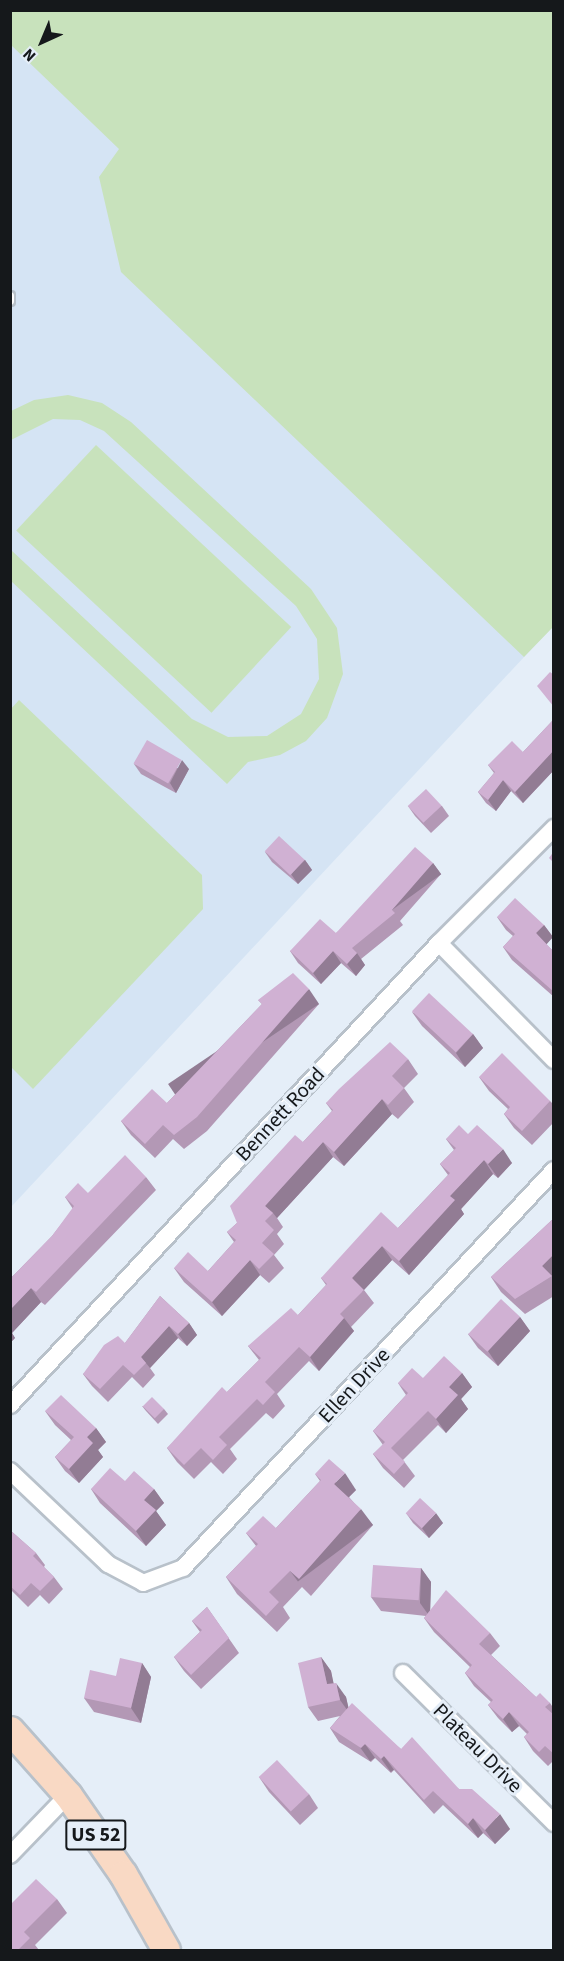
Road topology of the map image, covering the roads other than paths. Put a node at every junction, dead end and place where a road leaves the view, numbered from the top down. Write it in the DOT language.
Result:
graph roads {
  1 [pos="10,296"];
  2 [pos="10,301"];
  3 [pos="554,828"];
  4 [pos="439,943"];
  5 [pos="554,1060"];
  6 [pos="554,1170"];
  7 [pos="10,1405"];
  8 [pos="10,1472"];
  9 [pos="403,1673"];
  10 [pos="10,1730"];
  11 [pos="68,1795"];
  12 [pos="554,1823"];
  13 [pos="10,1855"];
  14 [pos="166,1950"];
  1 -- 2 [label="lane"];
  3 -- 4 [label="street, Bennett Road"];
  4 -- 5 [label="street"];
  4 -- 7 [label="street, Bennett Road"];
  6 -- 8 [label="street, Ellen Drive"];
  9 -- 12 [label="street, Plateau Drive"];
  10 -- 11 [label="main road, US 52"];
  11 -- 13 [label="street"];
  11 -- 14 [label="main road, US 52"];
}
